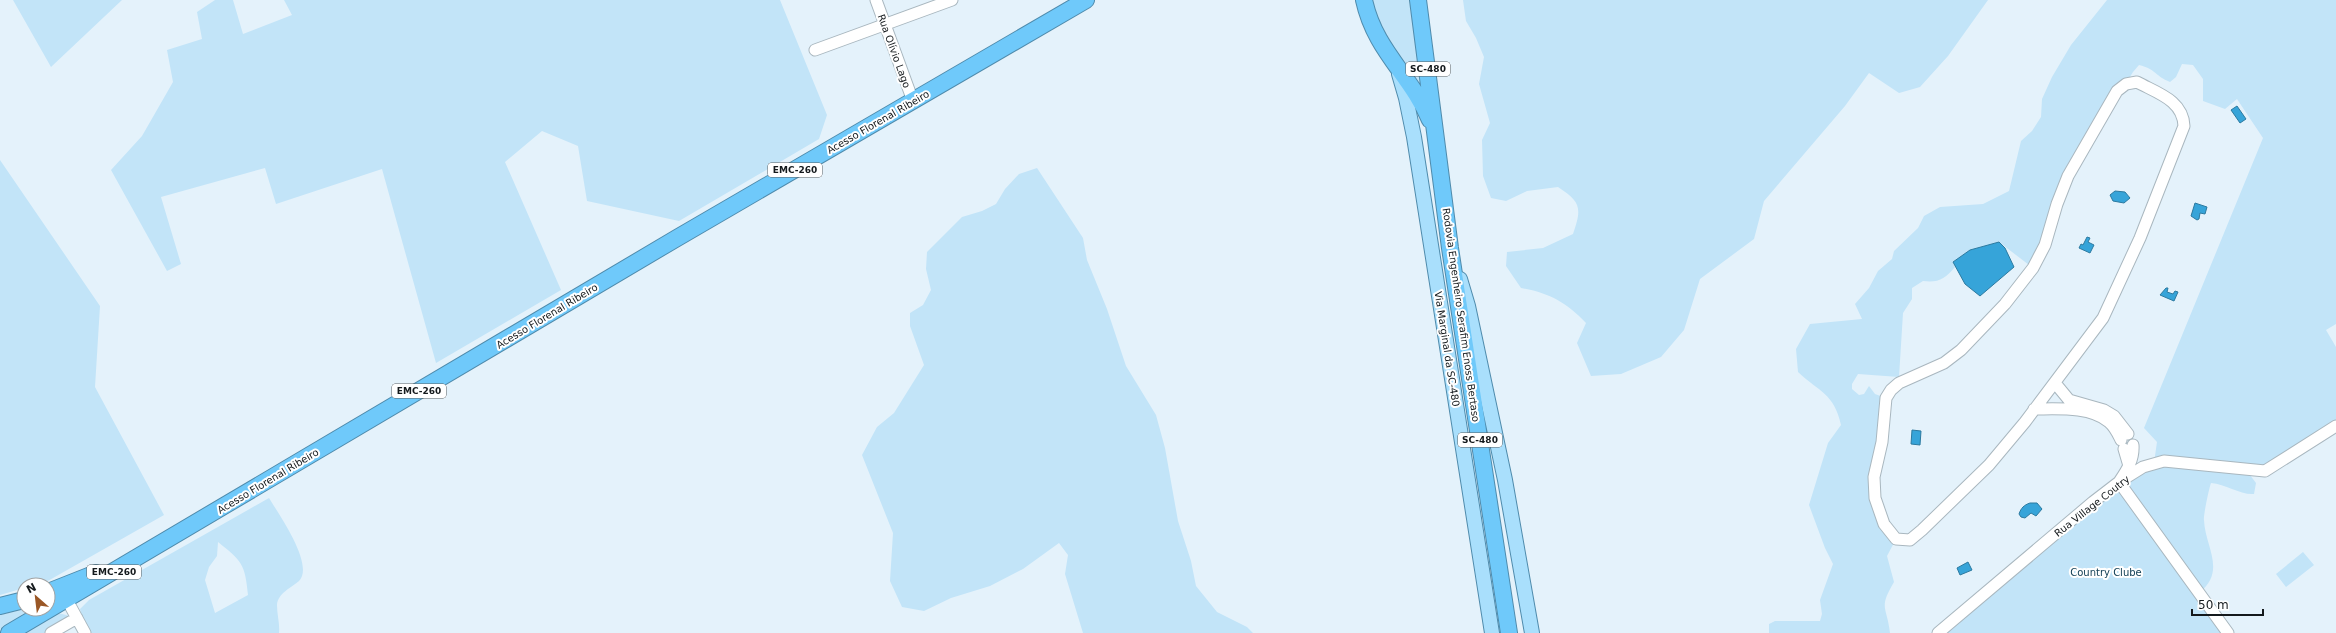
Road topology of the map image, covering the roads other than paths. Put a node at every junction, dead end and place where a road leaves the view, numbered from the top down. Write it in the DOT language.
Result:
graph roads {
  1 [pos="876,0"];
  2 [pos="952,0"];
  3 [pos="1086,0"];
  4 [pos="1364,0"];
  5 [pos="1418,0"];
  6 [pos="885,25"];
  7 [pos="814,50"];
  8 [pos="1395,66"];
  9 [pos="913,102"];
  10 [pos="1437,138"];
  11 [pos="1450,248"];
  12 [pos="2054,383"];
  13 [pos="2034,409"];
  14 [pos="2336,426"];
  15 [pos="2126,442"];
  16 [pos="2119,482"];
  17 [pos="160,545"];
  18 [pos="56,589"];
  19 [pos="67,600"];
  20 [pos="16,602"];
  21 [pos="0,606"];
  22 [pos="77,618"];
  23 [pos="8,633"];
  24 [pos="51,633"];
  25 [pos="85,633"];
  26 [pos="1492,633"];
  27 [pos="1509,633"];
  28 [pos="1532,633"];
  29 [pos="1938,633"];
  30 [pos="2228,633"];
  1 -- 6 [label="street, Rua Olívio Lago"];
  2 -- 6 [label="street"];
  3 -- 9 [label="highway, Acesso Florenal Ribeiro / EMC-260"];
  4 -- 8 [label="highway, Rodovia Engenheiro Serafim Enoss Bertaso / SC-480"];
  5 -- 10 [label="highway, Rodovia Engenheiro Serafim Enoss Bertaso / SC-480"];
  6 -- 7 [label="street"];
  6 -- 9 [label="street, Rua Olívio Lago"];
  8 -- 10 [label="highway, Rodovia Engenheiro Serafim Enoss Bertaso / SC-480"];
  8 -- 26 [label="main road, Via Marginal da SC-480"];
  9 -- 17 [label="highway, Acesso Florenal Ribeiro / EMC-260"];
  10 -- 11 [label="highway, Rodovia Engenheiro Serafim Enoss Bertaso / SC-480"];
  11 -- 27 [label="highway, Rodovia Engenheiro Serafim Enoss Bertaso / SC-480"];
  11 -- 28 [label="main road"];
  12 -- 13 [label="street"];
  12 -- 13 [label="street"];
  12 -- 15 [label="street"];
  13 -- 15 [label="street"];
  14 -- 16 [label="street, Rua Village Coutry"];
  15 -- 16 [label="street"];
  16 -- 29 [label="street, Rua Village Coutry"];
  16 -- 30 [label="street"];
  17 -- 18 [label="highway"];
  17 -- 19 [label="highway, Acesso Florenal Ribeiro / EMC-260"];
  19 -- 22 [label="street"];
  19 -- 23 [label="highway, Acesso Florenal Ribeiro / EMC-260"];
  20 -- 21 [label="highway"];
  22 -- 24 [label="street"];
  22 -- 25 [label="street"];
}
